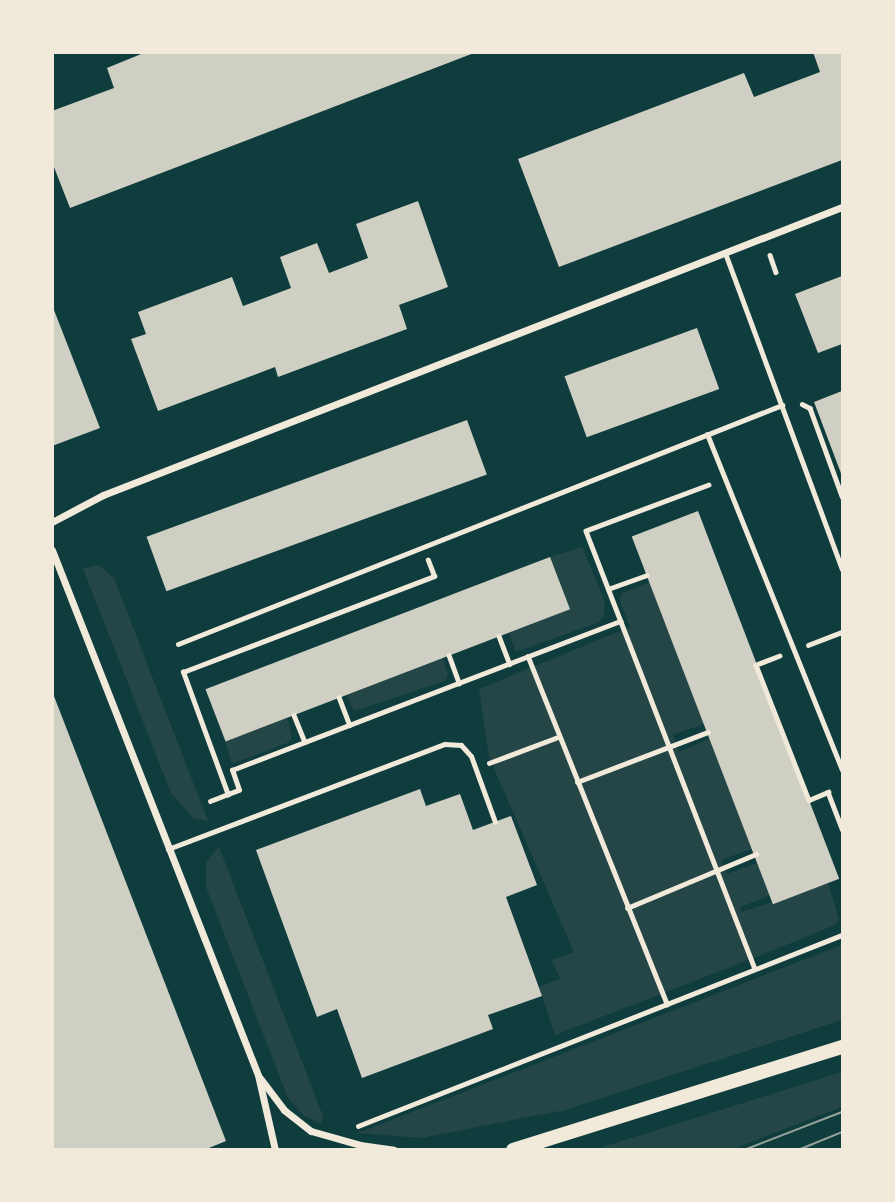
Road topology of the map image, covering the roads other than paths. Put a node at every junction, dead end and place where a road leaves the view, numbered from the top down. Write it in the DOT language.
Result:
graph roads {
  1 [pos="842,208"];
  2 [pos="725,253"];
  3 [pos="782,404"];
  4 [pos="707,434"];
  5 [pos="52,522"];
  6 [pos="52,550"];
  7 [pos="842,569"];
  8 [pos="178,644"];
  9 [pos="842,770"];
  10 [pos="495,822"];
  11 [pos="168,849"];
  12 [pos="842,1047"];
  13 [pos="258,1075"];
  14 [pos="275,1150"];
  15 [pos="394,1150"];
  16 [pos="513,1150"];
  1 -- 2 [label="street"];
  2 -- 3 [label="lane"];
  2 -- 5 [label="street"];
  3 -- 4 [label="lane"];
  3 -- 7 [label="lane"];
  4 -- 8 [label="lane"];
  4 -- 9 [label="lane"];
  6 -- 11 [label="street"];
  10 -- 11 [label="lane"];
  11 -- 13 [label="street"];
  12 -- 16 [label="main road"];
  13 -- 14 [label="street"];
  13 -- 15 [label="street"];
}
